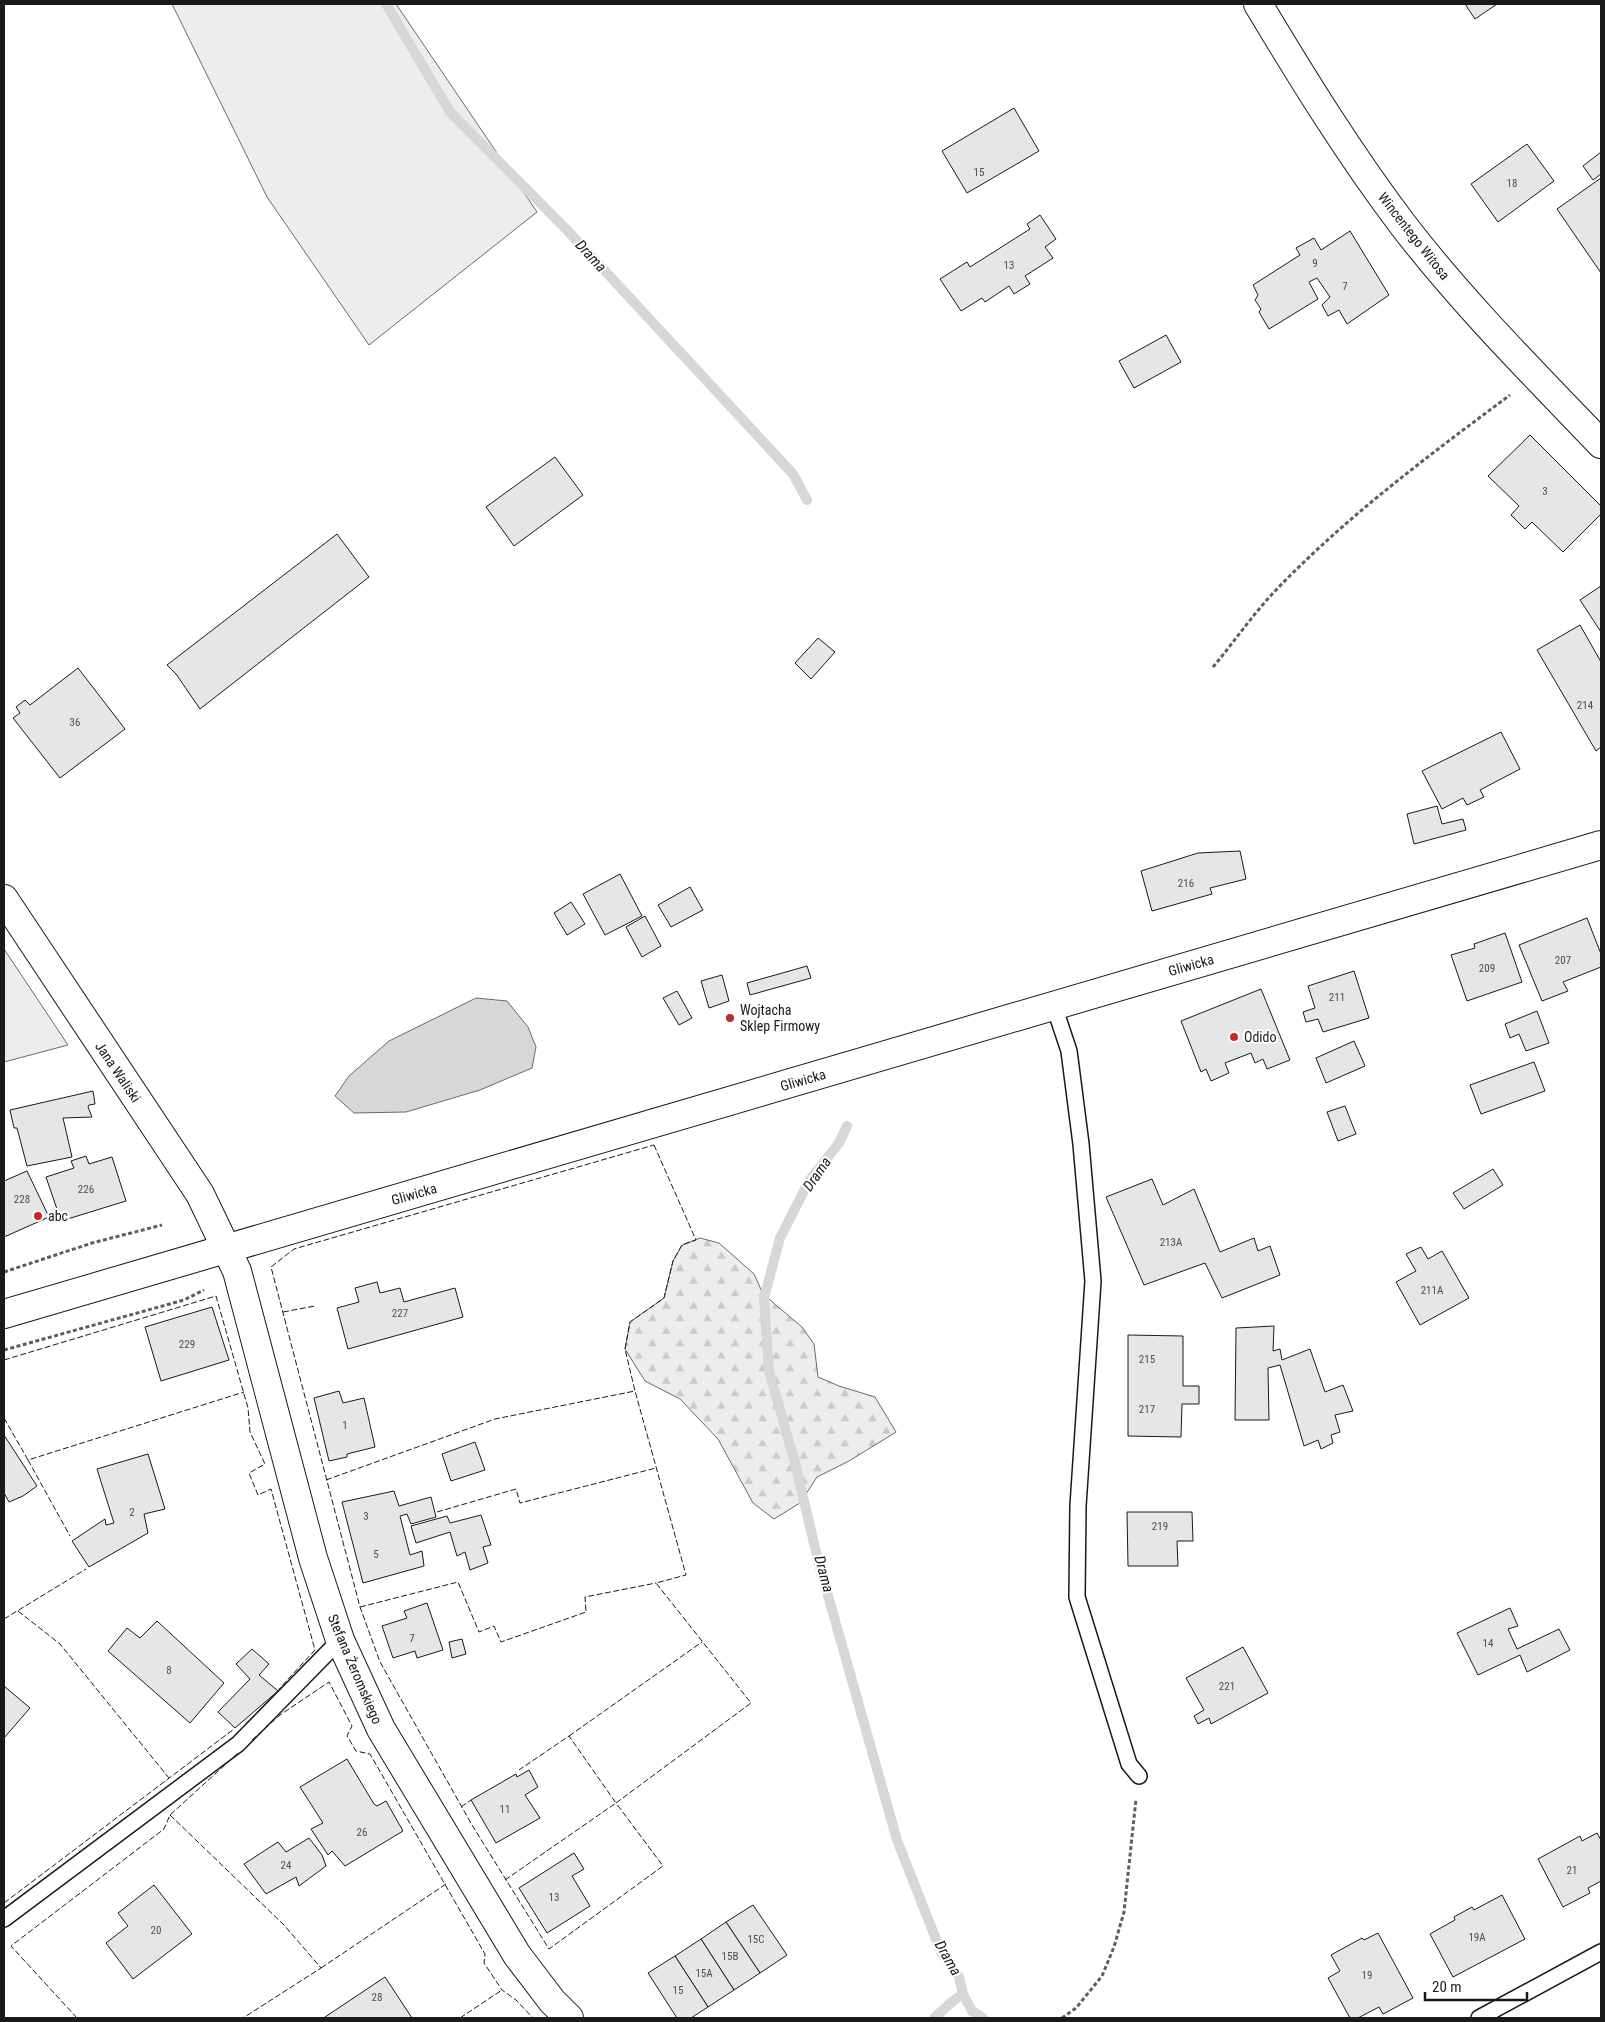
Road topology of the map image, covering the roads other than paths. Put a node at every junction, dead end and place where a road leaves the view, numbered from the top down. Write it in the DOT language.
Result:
graph roads {
  1 [pos="1258,4"];
  2 [pos="1601,444"];
  3 [pos="1601,845"];
  4 [pos="4,899"];
  5 [pos="1054,1006"];
  6 [pos="226,1249"];
  7 [pos="4,1314"];
  8 [pos="340,1640"];
  9 [pos="1139,1776"];
  10 [pos="4,1919"];
  11 [pos="1601,1952"];
  12 [pos="569,2018"];
  13 [pos="1479,2018"];
  1 -- 2 [label="street, Wincentego Witosa"];
  3 -- 5 [label="street, Gliwicka"];
  4 -- 6 [label="street, Jana Waliski"];
  5 -- 6 [label="street, Gliwicka"];
  5 -- 9 [label="lane"];
  6 -- 7 [label="street, Gliwicka"];
  6 -- 8 [label="street, Stefana Żeromskiego"];
  8 -- 10 [label="lane"];
  8 -- 12 [label="street, Stefana Żeromskiego"];
  11 -- 13 [label="lane"];
}
